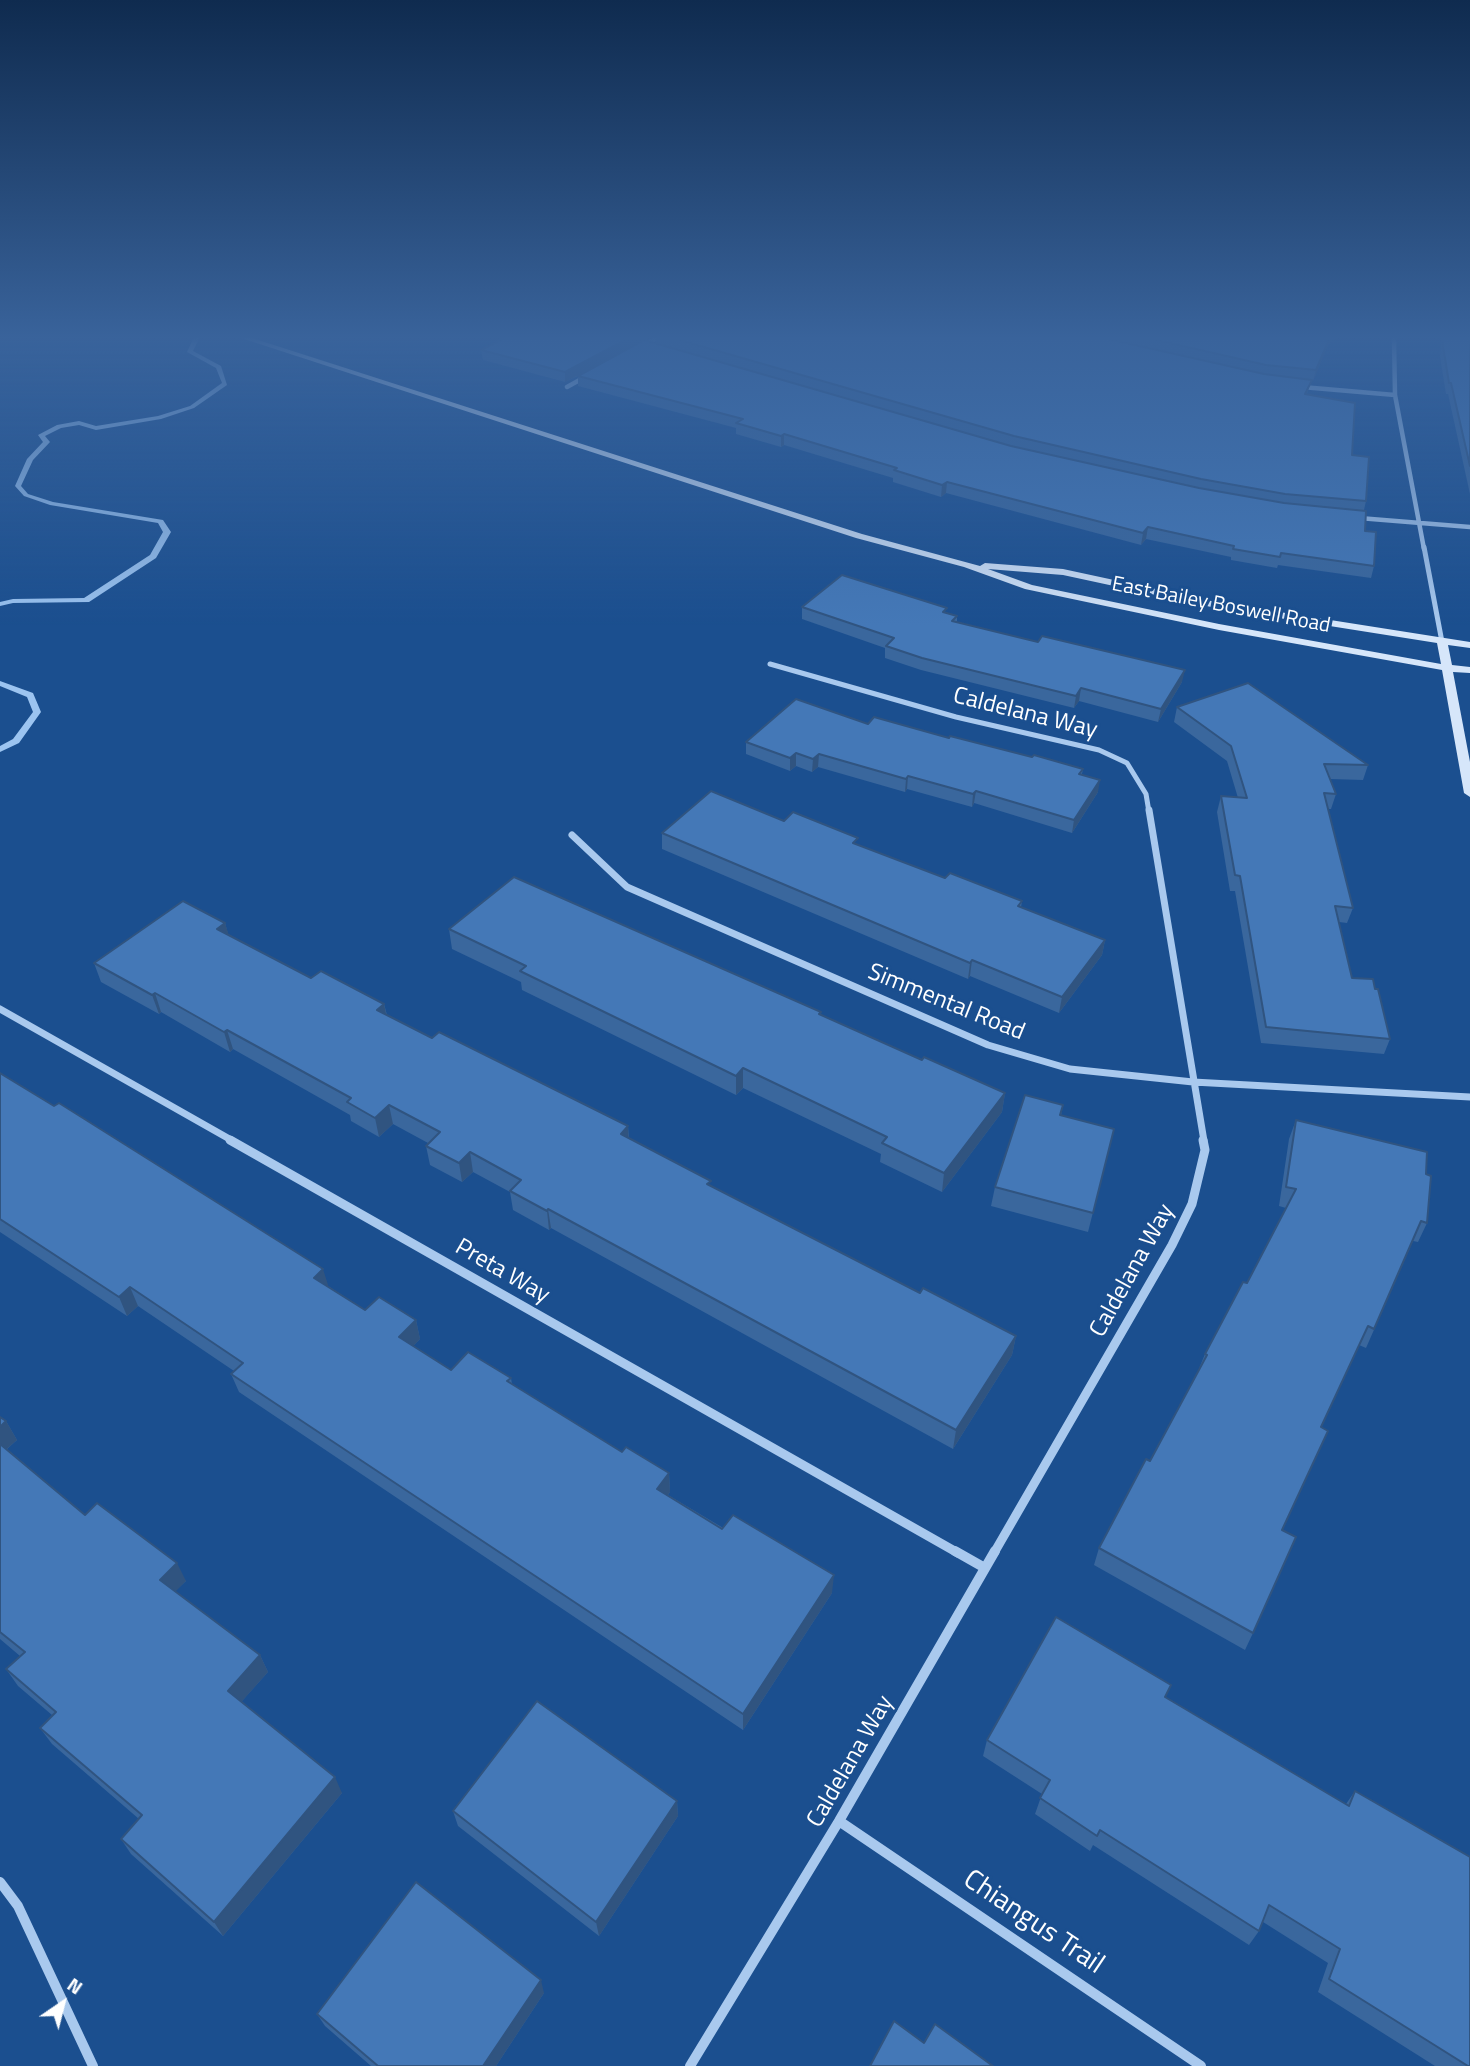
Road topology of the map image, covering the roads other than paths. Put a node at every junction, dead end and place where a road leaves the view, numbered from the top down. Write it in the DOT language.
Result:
graph roads {
  1 [pos="541,433"];
  2 [pos="1402,433"];
  3 [pos="1350,517"];
  4 [pos="1419,524"];
  5 [pos="1470,527"];
  6 [pos="967,565"];
  7 [pos="1442,642"];
  8 [pos="1470,645"];
  9 [pos="770,664"];
  10 [pos="1446,668"];
  11 [pos="1470,670"];
  12 [pos="1470,793"];
  13 [pos="572,835"];
  14 [pos="0,1009"];
  15 [pos="1193,1082"];
  16 [pos="1470,1097"];
  17 [pos="985,1568"];
  18 [pos="839,1821"];
  19 [pos="0,1882"];
  20 [pos="93,2066"];
  21 [pos="690,2066"];
  22 [pos="1200,2066"];
  1 -- 6 [label="street, East Bailey Boswell Road"];
  2 -- 4 [label="street"];
  3 -- 4 [label="street"];
  4 -- 5 [label="street"];
  4 -- 7 [label="street"];
  6 -- 7 [label="street, East Bailey Boswell Road"];
  6 -- 10 [label="street, East Bailey Boswell Road"];
  7 -- 8 [label="street, East Bailey Boswell Road"];
  7 -- 10 [label="street"];
  9 -- 15 [label="street, Caldelana Way"];
  10 -- 11 [label="street, East Bailey Boswell Road"];
  10 -- 12 [label="street"];
  13 -- 15 [label="street, Simmental Road"];
  14 -- 17 [label="street, Preta Way"];
  15 -- 16 [label="street, Simmental Road"];
  15 -- 17 [label="street, Caldelana Way"];
  17 -- 18 [label="street, Caldelana Way"];
  18 -- 21 [label="street, Caldelana Way"];
  18 -- 22 [label="street, Chiangus Trail"];
  19 -- 20 [label="street"];
}
